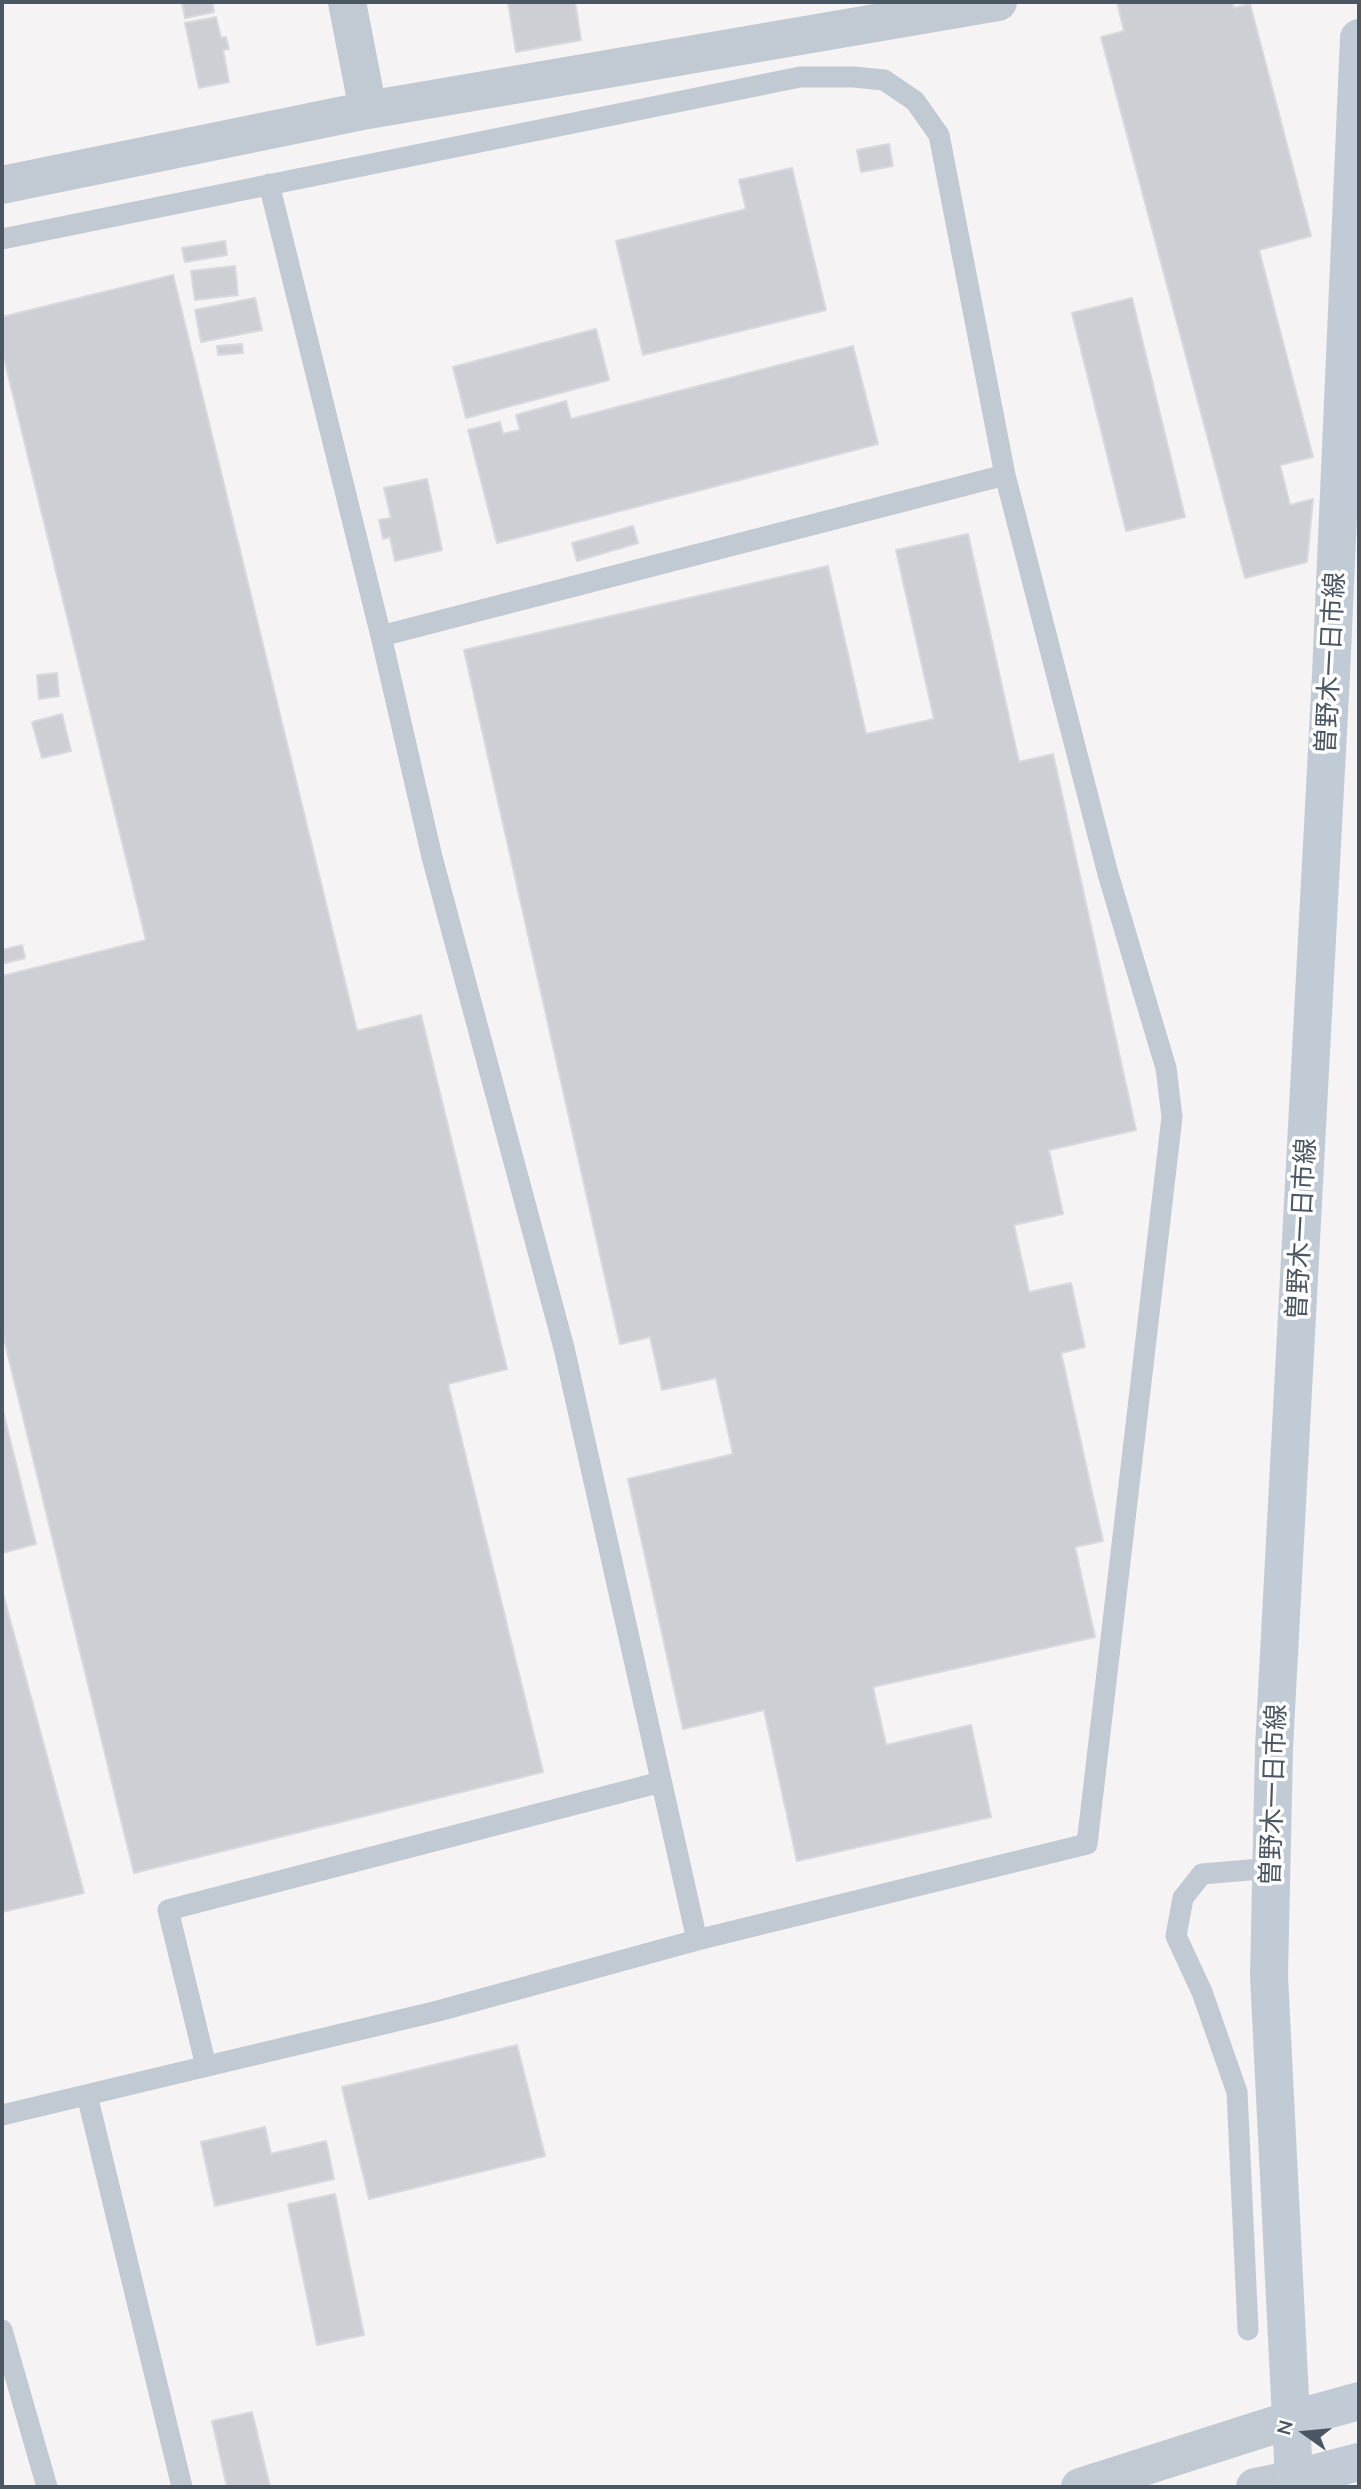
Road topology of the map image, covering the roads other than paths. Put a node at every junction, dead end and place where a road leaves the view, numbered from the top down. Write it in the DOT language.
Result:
graph roads {
  1 [pos="347,2"];
  2 [pos="998,2"];
  3 [pos="1359,38"];
  4 [pos="368,110"];
  5 [pos="269,184"];
  6 [pos="2,185"];
  7 [pos="2,239"];
  8 [pos="1005,475"];
  9 [pos="381,636"];
  10 [pos="661,1782"];
  11 [pos="1272,1868"];
  12 [pos="697,1940"];
  13 [pos="206,2066"];
  14 [pos="87,2095"];
  15 [pos="2,2115"];
  16 [pos="2,2330"];
  17 [pos="1248,2330"];
  18 [pos="1325,2410"];
  19 [pos="1345,2466"];
  20 [pos="1294,2479"];
  21 [pos="47,2487"];
  22 [pos="181,2487"];
  23 [pos="1080,2487"];
  24 [pos="1255,2487"];
  1 -- 4 [label="street"];
  2 -- 4 [label="street"];
  3 -- 11 [label="main road, 曽野木一日市線"];
  4 -- 6 [label="street"];
  5 -- 7 [label="lane"];
  5 -- 8 [label="lane"];
  5 -- 9 [label="lane"];
  8 -- 9 [label="lane"];
  8 -- 12 [label="lane"];
  9 -- 10 [label="lane"];
  10 -- 12 [label="lane"];
  10 -- 13 [label="lane"];
  11 -- 17 [label="lane"];
  11 -- 18 [label="main road, 曽野木一日市線"];
  12 -- 13 [label="lane"];
  13 -- 14 [label="lane"];
  14 -- 15 [label="lane"];
  14 -- 22 [label="lane"];
  16 -- 21 [label="lane"];
  18 -- 20 [label="main road, 曽野木一日市線"];
  18 -- 23 [label="street"];
  19 -- 20 [label="main road"];
  20 -- 24 [label="street"];
}
